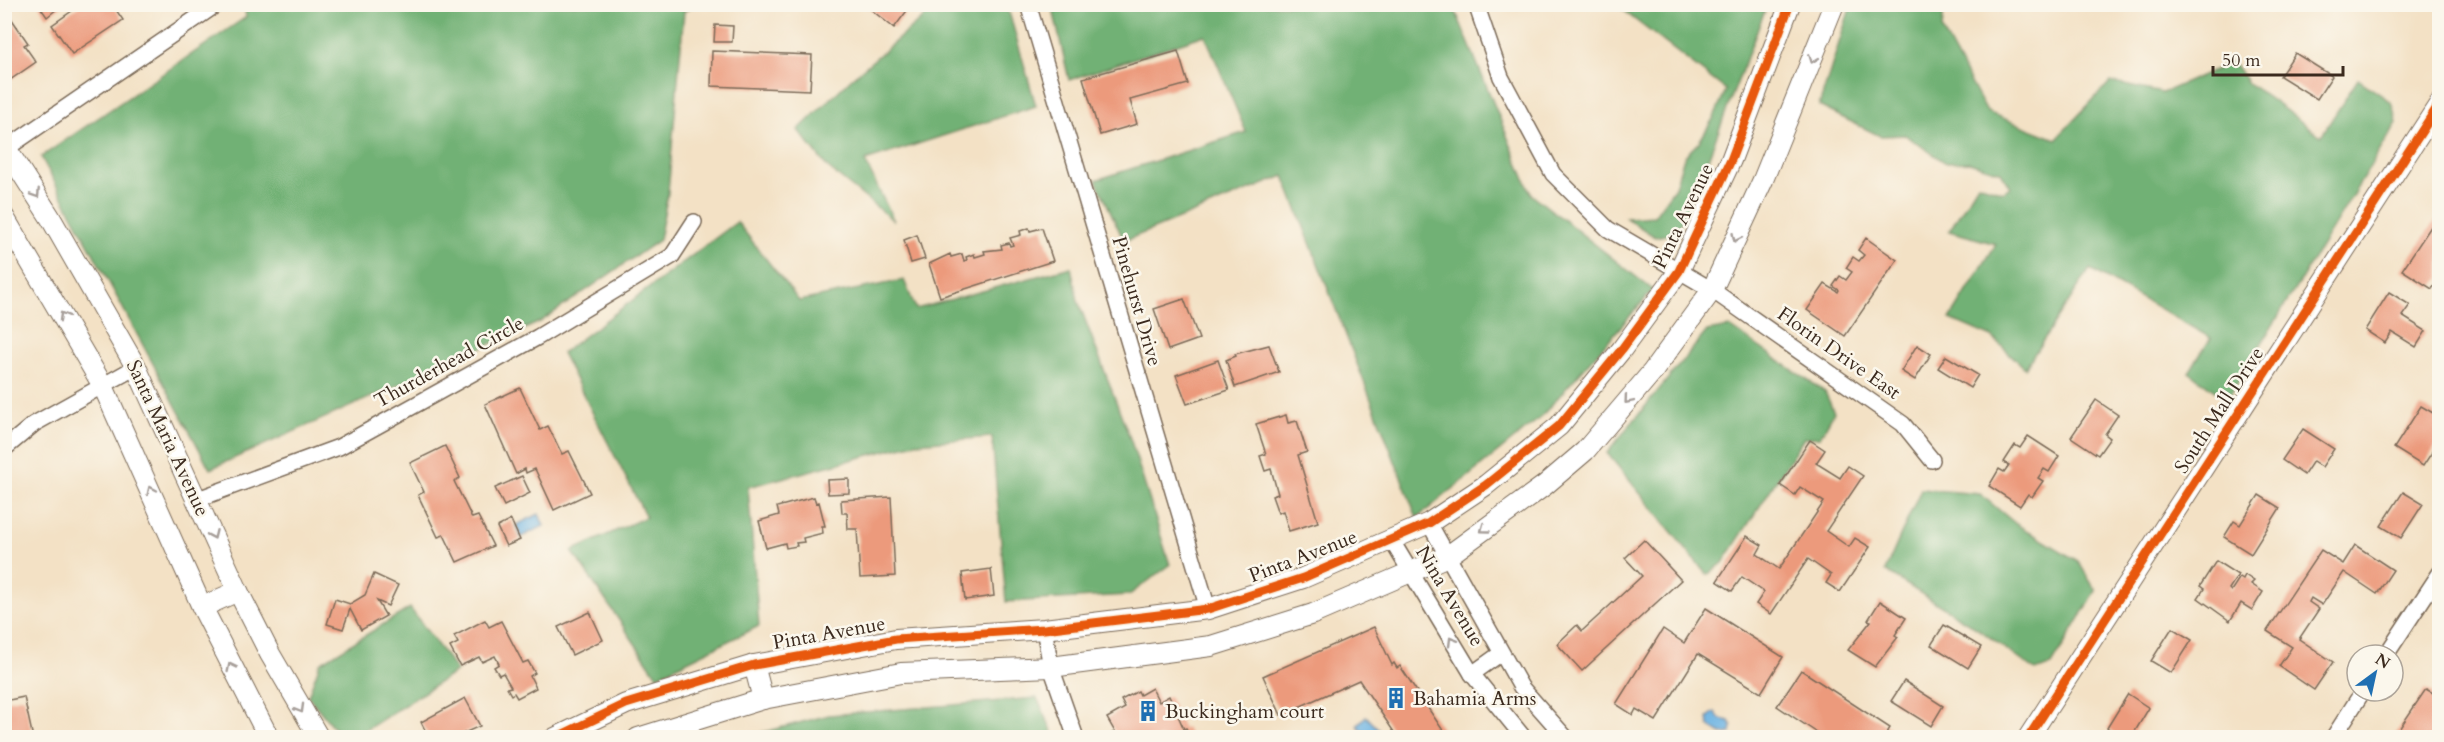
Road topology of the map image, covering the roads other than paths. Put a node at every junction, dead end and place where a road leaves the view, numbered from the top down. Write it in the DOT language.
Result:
graph roads {
  1 [pos="217,4"];
  2 [pos="1028,4"];
  3 [pos="1476,4"];
  4 [pos="1790,4"];
  5 [pos="1834,4"];
  6 [pos="2439,103"];
  7 [pos="6,147"];
  8 [pos="4,218"];
  9 [pos="694,222"];
  10 [pos="1679,271"];
  11 [pos="1712,290"];
  12 [pos="136,367"];
  13 [pos="103,386"];
  14 [pos="4,449"];
  15 [pos="1932,460"];
  16 [pos="198,499"];
  17 [pos="1430,523"];
  18 [pos="1392,540"];
  19 [pos="1448,556"];
  20 [pos="2439,573"];
  21 [pos="1412,574"];
  22 [pos="238,591"];
  23 [pos="202,607"];
  24 [pos="1208,609"];
  25 [pos="1044,629"];
  26 [pos="2394,643"];
  27 [pos="1500,654"];
  28 [pos="754,665"];
  29 [pos="1051,667"];
  30 [pos="1472,674"];
  31 [pos="763,699"];
  32 [pos="2355,703"];
  33 [pos="269,738"];
  34 [pos="319,738"];
  35 [pos="555,738"];
  36 [pos="638,738"];
  37 [pos="1076,738"];
  38 [pos="1524,738"];
  39 [pos="1566,738"];
  40 [pos="2028,738"];
  41 [pos="2333,738"];
  1 -- 7 [label="street"];
  2 -- 24 [label="street, Pinehurst Drive"];
  3 -- 10 [label="street, Florin Drive East"];
  4 -- 10 [label="street, Pinta Avenue"];
  5 -- 11 [label="street, one-way"];
  6 -- 40 [label="street, South Mall Drive"];
  7 -- 12 [label="street, Santa Maria Avenue, one-way"];
  13 -- 8 [label="street, Santa Maria Avenue, one-way"];
  9 -- 16 [label="street, Thurderhead Circle"];
  10 -- 11 [label="street, Florin Drive East"];
  10 -- 17 [label="street, Pinta Avenue"];
  11 -- 15 [label="street, Florin Drive East"];
  11 -- 19 [label="street, one-way"];
  12 -- 13 [label="street"];
  12 -- 16 [label="street, Santa Maria Avenue"];
  13 -- 14 [label="street"];
  23 -- 13 [label="street, Santa Maria Avenue, one-way"];
  16 -- 22 [label="street, Santa Maria Avenue, one-way"];
  17 -- 18 [label="street, Pinta Avenue"];
  17 -- 19 [label="street, Nina Avenue"];
  18 -- 21 [label="street, Nina Avenue"];
  18 -- 24 [label="street, Pinta Avenue"];
  19 -- 21 [label="street"];
  19 -- 27 [label="street, Nina Avenue"];
  20 -- 26 [label="street"];
  21 -- 29 [label="street"];
  30 -- 21 [label="street, Nina Avenue, one-way"];
  22 -- 23 [label="street"];
  22 -- 34 [label="street, Santa Maria Avenue, one-way"];
  33 -- 23 [label="street, Santa Maria Avenue, one-way"];
  24 -- 25 [label="street, Pinta Avenue"];
  25 -- 28 [label="street, Pinta Avenue"];
  25 -- 29 [label="street"];
  27 -- 30 [label="street, Nina Avenue"];
  27 -- 39 [label="street, Nina Avenue"];
  28 -- 31 [label="street"];
  28 -- 35 [label="street, Pinta Avenue"];
  29 -- 31 [label="street"];
  29 -- 37 [label="street"];
  30 -- 38 [label="street, Nina Avenue"];
  31 -- 36 [label="street"];
  32 -- 41 [label="street"];
}
